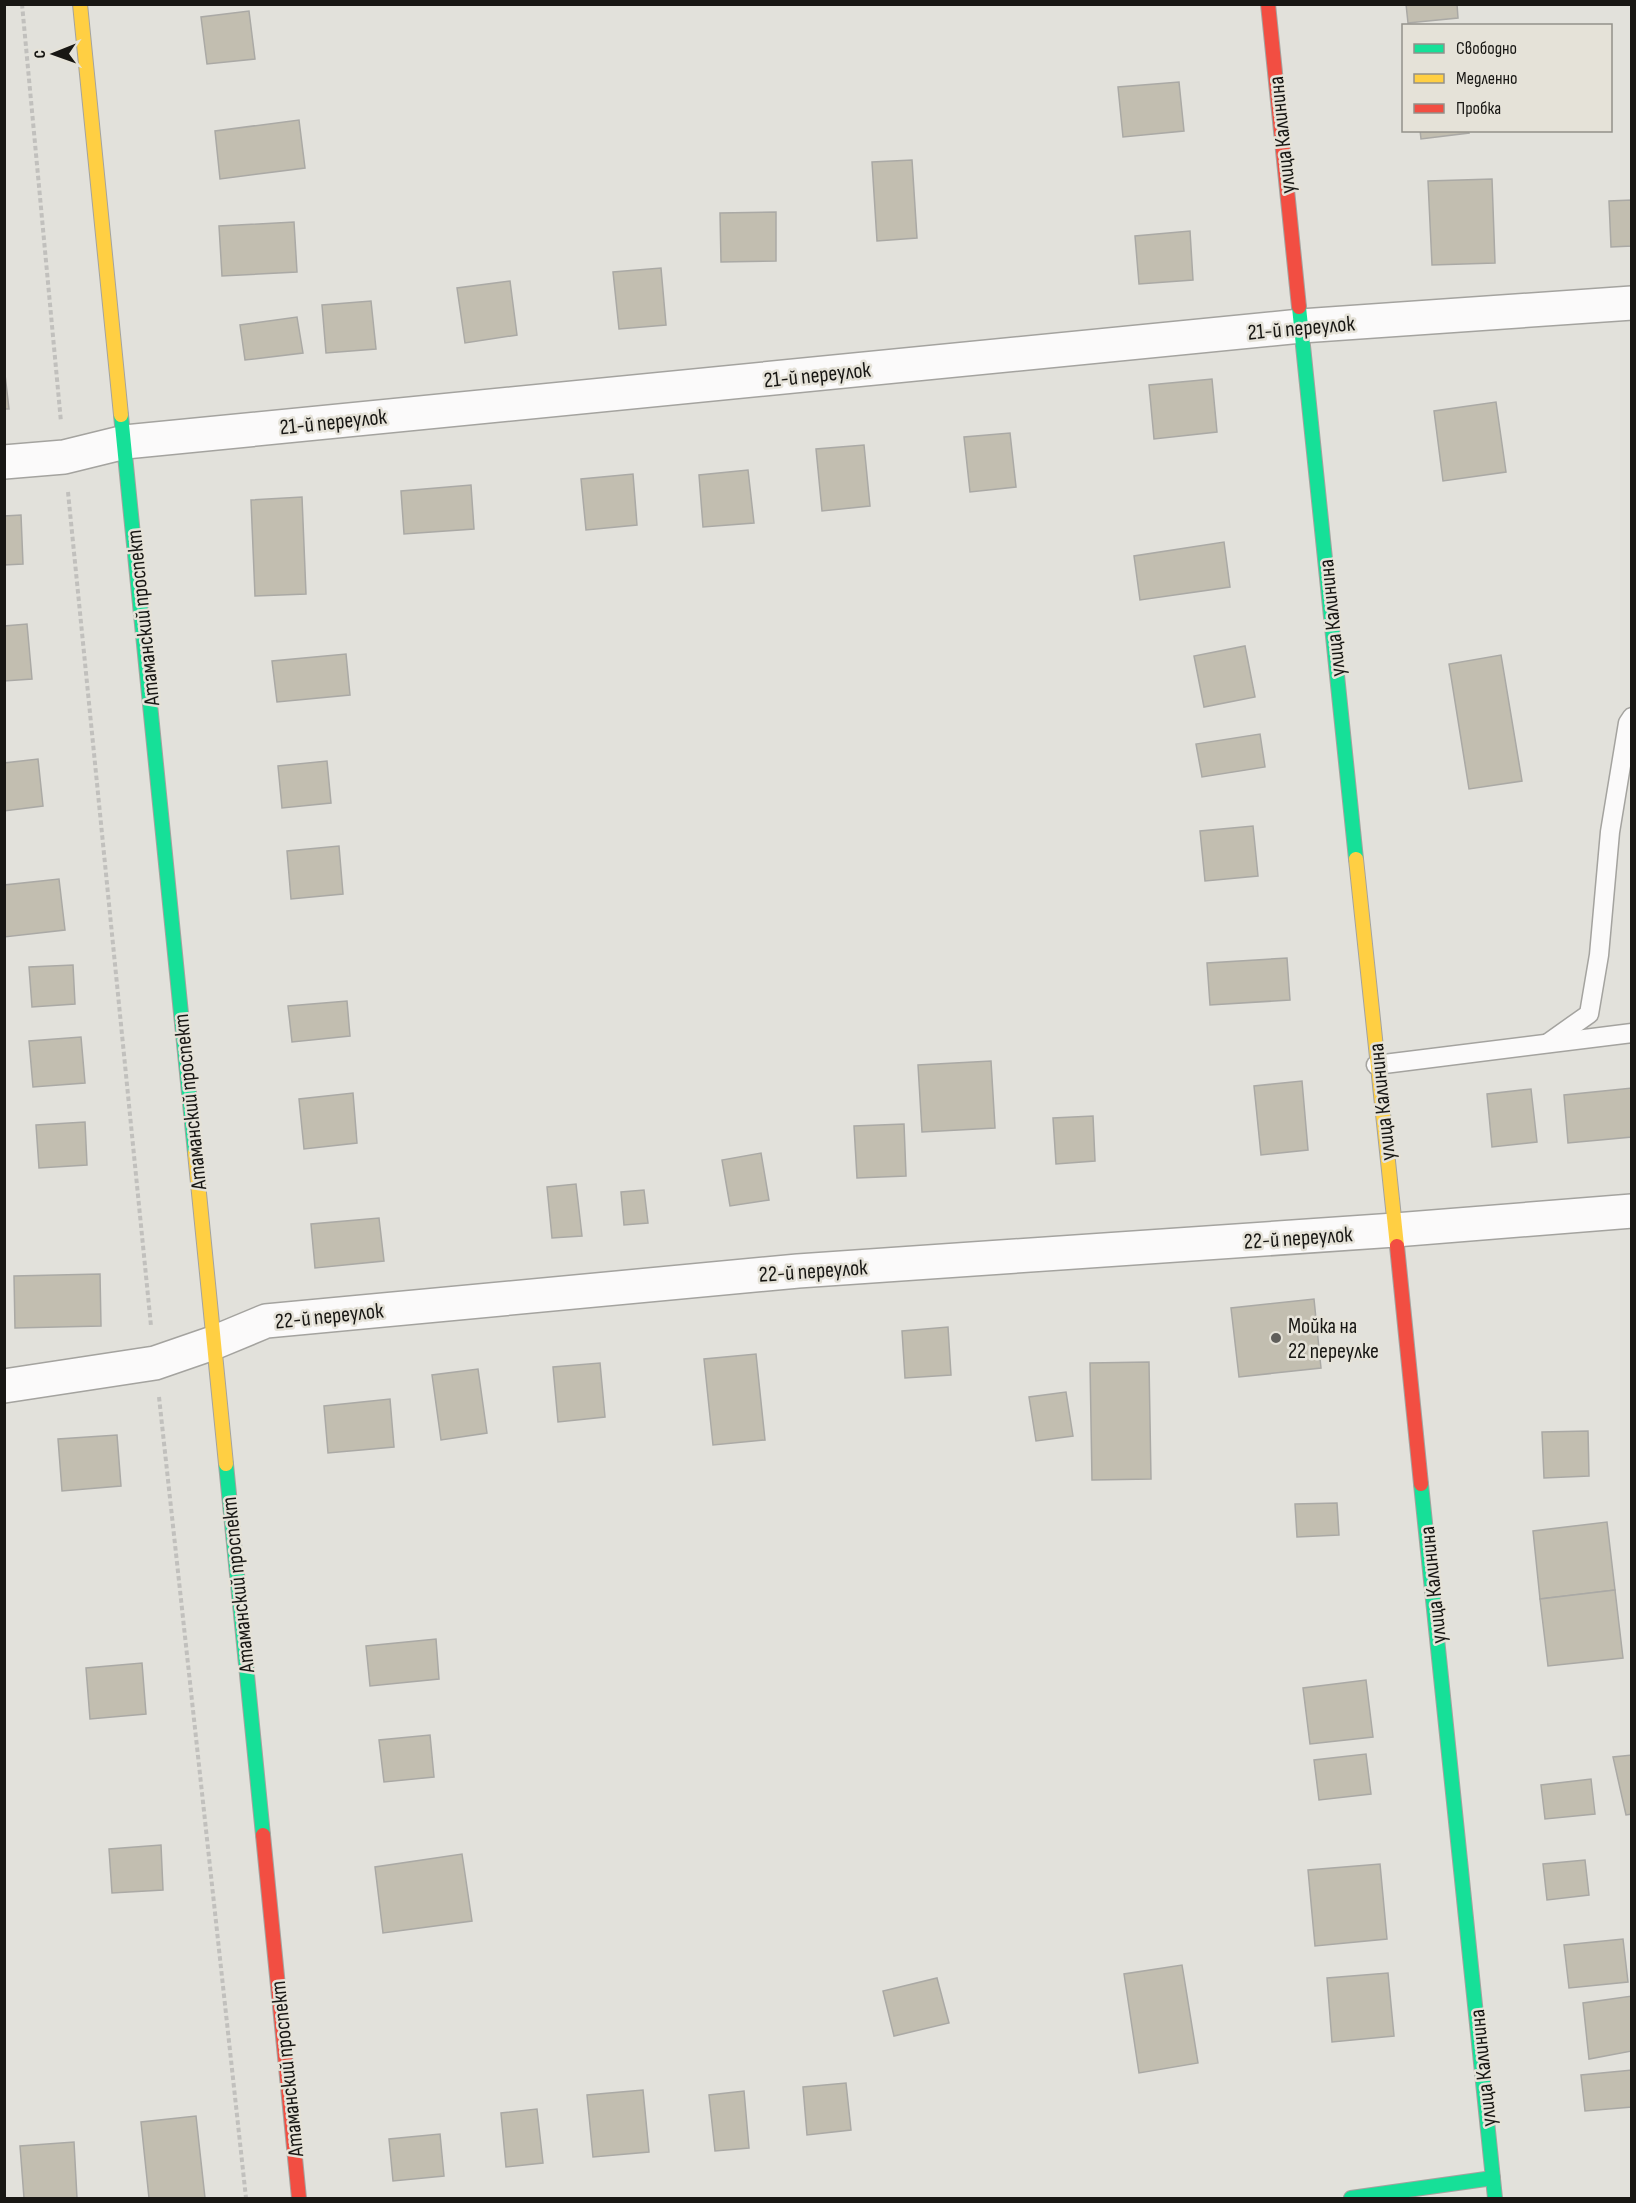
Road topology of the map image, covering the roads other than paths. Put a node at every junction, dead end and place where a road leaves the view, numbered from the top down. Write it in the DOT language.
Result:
graph roads {
  1 [pos="80,4"];
  2 [pos="1268,4"];
  3 [pos="1632,303"];
  4 [pos="1301,326"];
  5 [pos="124,442"];
  6 [pos="4,462"];
  7 [pos="1632,717"];
  8 [pos="1632,1033"];
  9 [pos="1548,1043"];
  10 [pos="1376,1065"];
  11 [pos="1632,1211"];
  12 [pos="1395,1230"];
  13 [pos="213,1343"];
  14 [pos="4,1386"];
  15 [pos="1493,2178"];
  16 [pos="299,2199"];
  17 [pos="1351,2199"];
  18 [pos="1495,2199"];
  1 -- 5 [label="street, Атаманский проспект"];
  2 -- 4 [label="street, улица Калинина"];
  3 -- 4 [label="street, 21-й переулок"];
  4 -- 5 [label="street, 21-й переулок"];
  4 -- 10 [label="street, улица Калинина"];
  5 -- 6 [label="street, 21-й переулок"];
  5 -- 13 [label="street, Атаманский проспект"];
  7 -- 9 [label="lane"];
  8 -- 9 [label="lane"];
  9 -- 10 [label="lane"];
  10 -- 12 [label="street, улица Калинина"];
  11 -- 12 [label="street, 22-й переулок"];
  12 -- 13 [label="street, 22-й переулок"];
  12 -- 15 [label="street, улица Калинина"];
  13 -- 14 [label="street, 22-й переулок"];
  13 -- 16 [label="street, Атаманский проспект"];
  15 -- 17 [label="street"];
  15 -- 18 [label="street, улица Калинина"];
}
